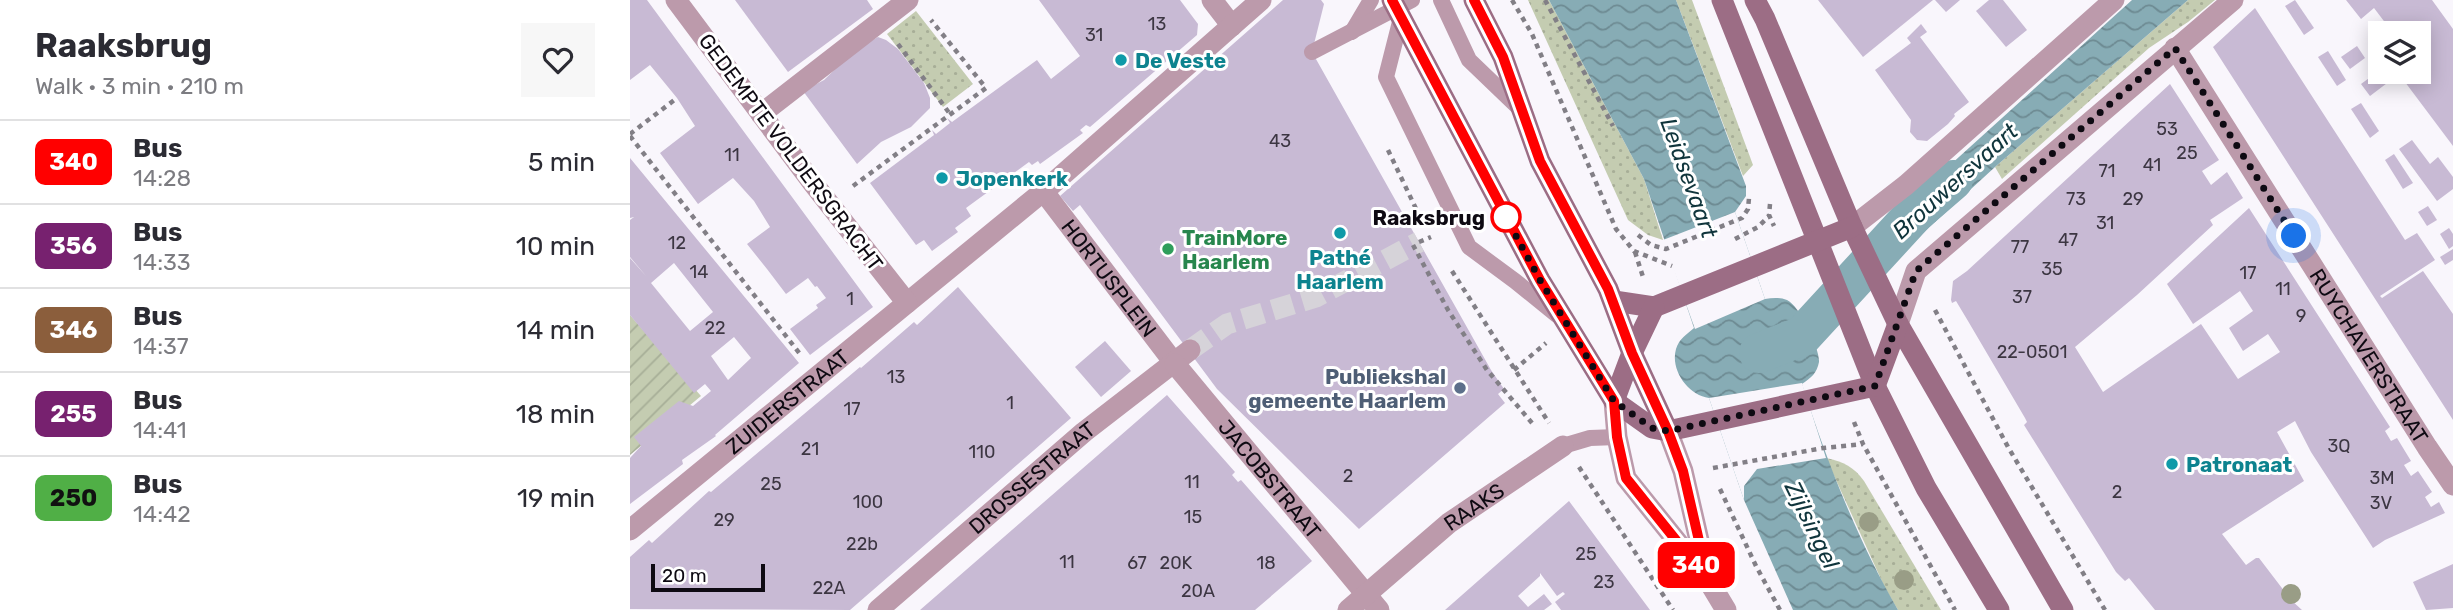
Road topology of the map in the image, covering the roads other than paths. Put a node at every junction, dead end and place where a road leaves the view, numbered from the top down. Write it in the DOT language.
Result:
graph roads {
  1 [pos="676,0"];
  2 [pos="1212,0"];
  3 [pos="1261,0"];
  4 [pos="1371,0"];
  5 [pos="1441,0"];
  6 [pos="1474,0"];
  7 [pos="1722,0"];
  8 [pos="1755,0"];
  9 [pos="2114,0"];
  10 [pos="2233,0"];
  11 [pos="915,5"];
  12 [pos="1400,7"];
  13 [pos="1232,26"];
  14 [pos="1352,32"];
  15 [pos="2175,48"];
  16 [pos="1312,51"];
  17 [pos="1521,110"];
  18 [pos="761,114"];
  19 [pos="1047,189"];
  20 [pos="1852,227"];
  21 [pos="1818,241"];
  22 [pos="1614,301"];
  23 [pos="907,303"];
  24 [pos="1654,307"];
  25 [pos="1898,324"];
  26 [pos="1569,326"];
  27 [pos="1632,353"];
  28 [pos="1182,357"];
  29 [pos="1875,386"];
  30 [pos="1614,401"];
  31 [pos="1668,431"];
  32 [pos="1617,437"];
  33 [pos="1563,446"];
  34 [pos="2453,485"];
  35 [pos="630,530"];
  36 [pos="1708,580"];
  37 [pos="1373,602"];
  38 [pos="878,610"];
  39 [pos="1348,610"];
  40 [pos="1727,610"];
  41 [pos="1999,610"];
  42 [pos="2063,610"];
  1 -- 18 [label="street, GEDEMPTE VOLDERSGRACHT"];
  2 -- 13 [label="street"];
  3 -- 13 [label="street"];
  4 -- 14 [label="lane"];
  5 -- 17 [label="lane"];
  6 -- 17 [label="main road"];
  7 -- 21 [label="main road"];
  8 -- 20 [label="main road"];
  9 -- 20 [label="street"];
  10 -- 15 [label="street"];
  11 -- 18 [label="street"];
  12 -- 14 [label="lane"];
  12 -- 26 [label="main road"];
  12 -- 26 [label="lane"];
  13 -- 19 [label="street"];
  14 -- 16 [label="lane"];
  15 -- 25 [label="street"];
  15 -- 34 [label="street, RUYCHAVERSTRAAT"];
  17 -- 22 [label="main road"];
  18 -- 23 [label="street, GEDEMPTE VOLDERSGRACHT"];
  19 -- 23 [label="street, ZUIDERSTRAAT"];
  19 -- 28 [label="street, HORTUSPLEIN"];
  20 -- 21 [label="main road"];
  20 -- 25 [label="main road"];
  21 -- 24 [label="main road"];
  21 -- 29 [label="main road"];
  22 -- 24 [label="main road"];
  22 -- 27 [label="main road"];
  23 -- 35 [label="street, ZUIDERSTRAAT"];
  24 -- 27 [label="main road"];
  25 -- 29 [label="main road"];
  25 -- 42 [label="main road"];
  26 -- 30 [label="main road"];
  27 -- 30 [label="main road"];
  27 -- 31 [label="main road"];
  28 -- 37 [label="street, JACOBSTRAAT"];
  28 -- 38 [label="street, DROSSESTRAAT"];
  29 -- 31 [label="main road"];
  29 -- 41 [label="main road"];
  30 -- 31 [label="main road"];
  30 -- 32 [label="street"];
  31 -- 36 [label="street"];
  32 -- 33 [label="lane, RAAKS"];
  32 -- 36 [label="street"];
  33 -- 37 [label="street, RAAKS"];
  36 -- 40 [label="street"];
  37 -- 39 [label="street, RAAKS"];
}
